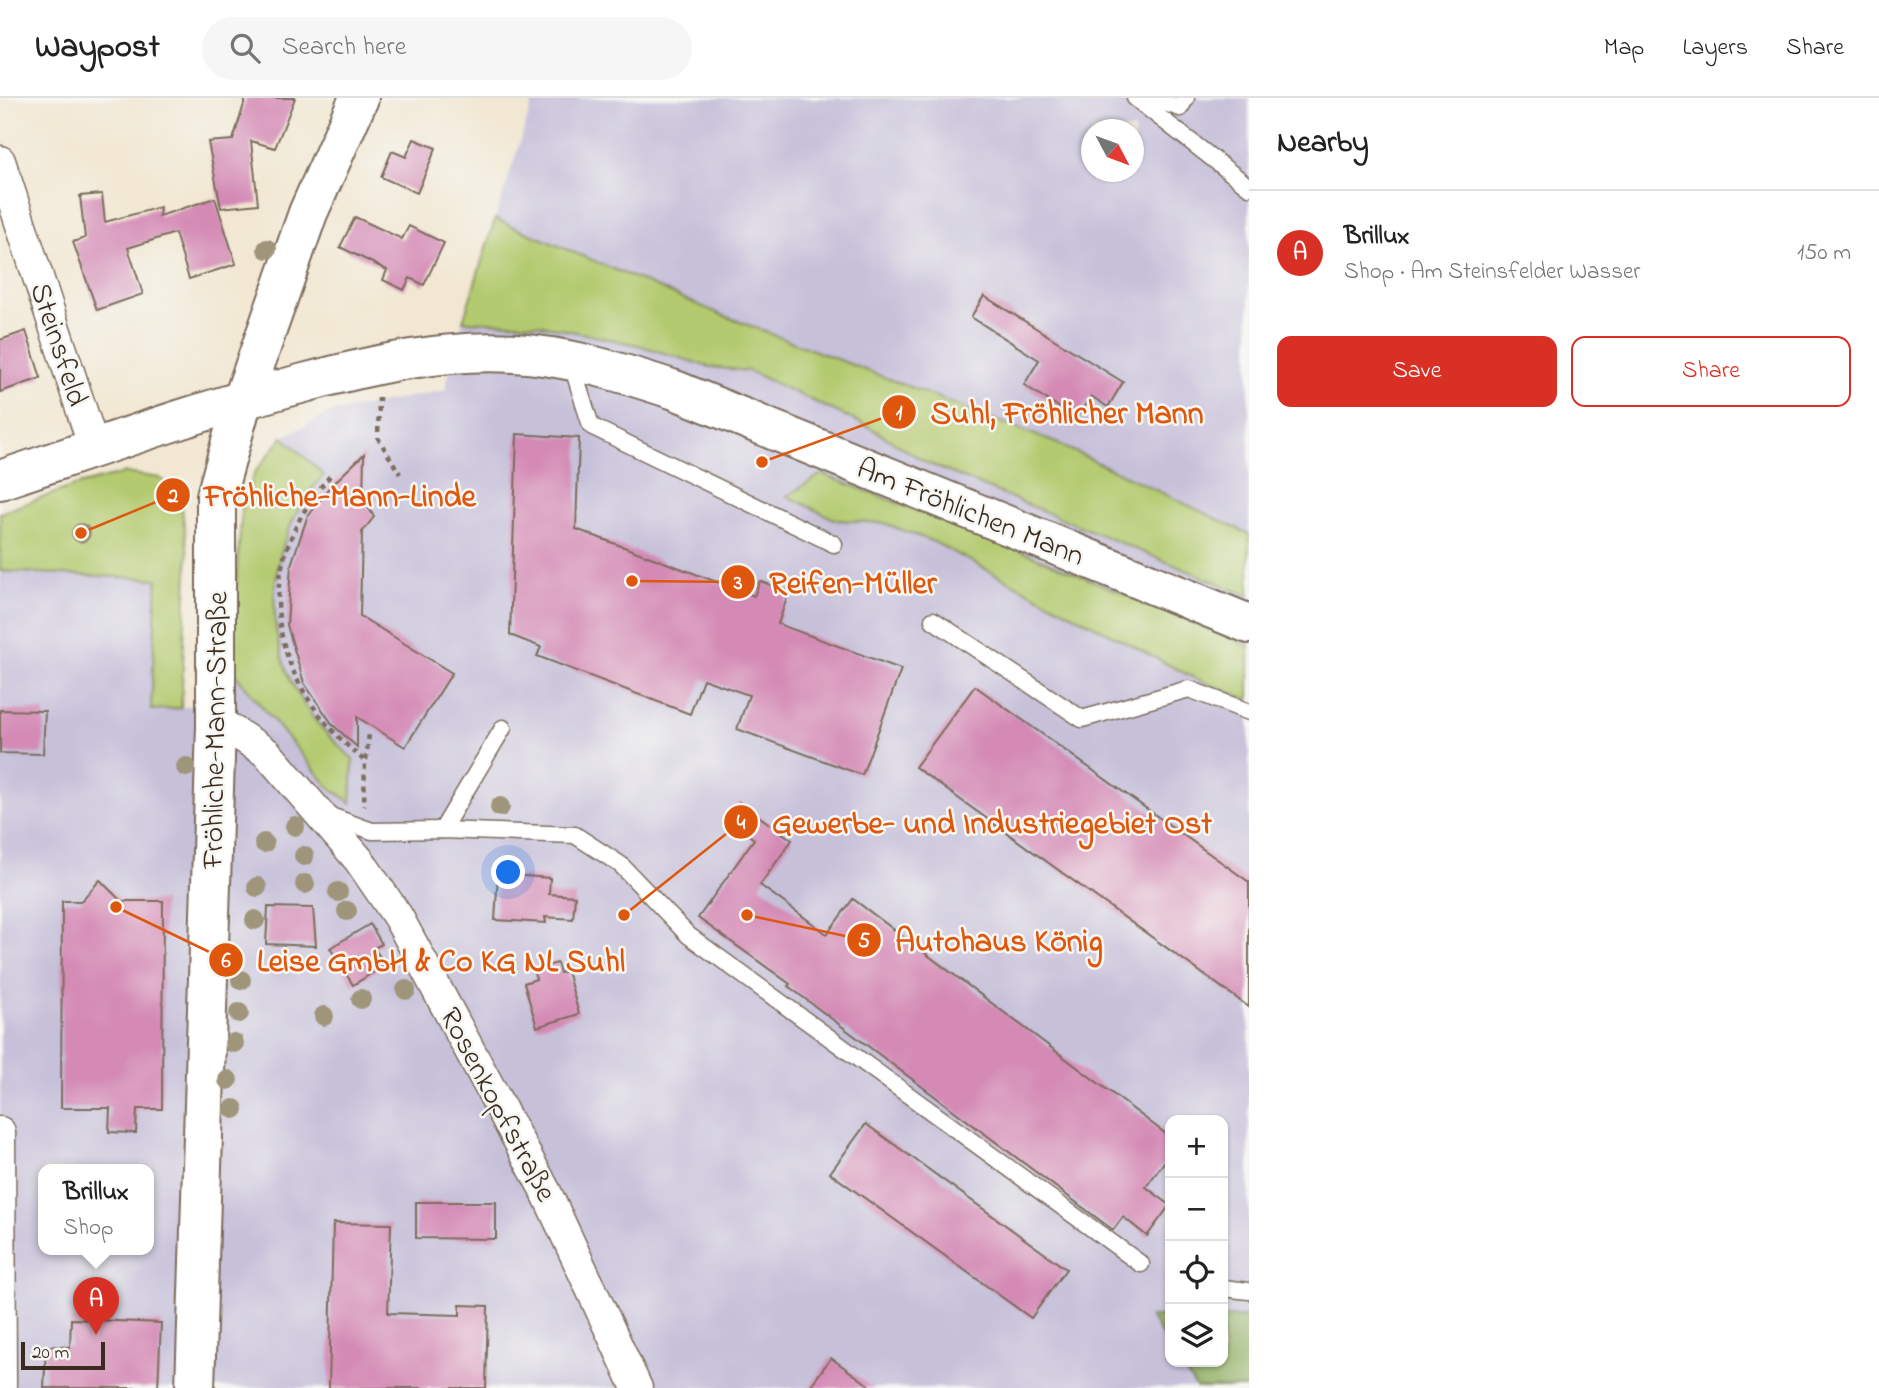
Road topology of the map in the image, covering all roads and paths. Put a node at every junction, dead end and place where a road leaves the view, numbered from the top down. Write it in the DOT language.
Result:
graph roads {
  1 [pos="359,98"];
  2 [pos="1135,98"];
  3 [pos="1150,98"];
  4 [pos="1186,98"];
  5 [pos="0,161"];
  6 [pos="1249,187"];
  7 [pos="571,362"];
  8 [pos="243,399"];
  9 [pos="378,438"];
  10 [pos="94,448"];
  11 [pos="400,474"];
  12 [pos="330,476"];
  13 [pos="0,480"];
  14 [pos="834,544"];
  15 [pos="933,620"];
  16 [pos="1249,624"];
  17 [pos="1249,712"];
  18 [pos="216,720"];
  19 [pos="503,728"];
  20 [pos="369,734"];
  21 [pos="365,761"];
  22 [pos="317,811"];
  23 [pos="364,828"];
  24 [pos="442,830"];
  25 [pos="0,1132"];
  26 [pos="1141,1264"];
  27 [pos="1228,1289"];
  28 [pos="1249,1291"];
  29 [pos="1,1388"];
  30 [pos="195,1388"];
  31 [pos="637,1388"];
  1 -- 8 [label="street, Fröhliche-Mann-Straße"];
  2 -- 6 [label="lane"];
  3 -- 4 [label="lane"];
  5 -- 10 [label="street, Steinsfeld"];
  7 -- 8 [label="street, Am Fröhlichen Mann"];
  7 -- 14 [label="lane"];
  7 -- 16 [label="street, Am Fröhlichen Mann"];
  8 -- 10 [label="street, Am Fröhlichen Mann"];
  8 -- 18 [label="street, Fröhliche-Mann-Straße"];
  9 -- 11 [label="path"];
  10 -- 13 [label="street, Am Fröhlichen Mann"];
  12 -- 21 [label="path"];
  15 -- 17 [label="lane"];
  18 -- 22 [label="street, Rosenkopfstraße"];
  18 -- 30 [label="street, Fröhliche-Mann-Straße"];
  19 -- 24 [label="lane"];
  20 -- 21 [label="path"];
  21 -- 23 [label="path"];
  22 -- 23 [label="lane"];
  22 -- 31 [label="street, Rosenkopfstraße"];
  23 -- 24 [label="lane"];
  24 -- 26 [label="lane"];
  25 -- 29 [label="street"];
  27 -- 28 [label="lane"];
}
